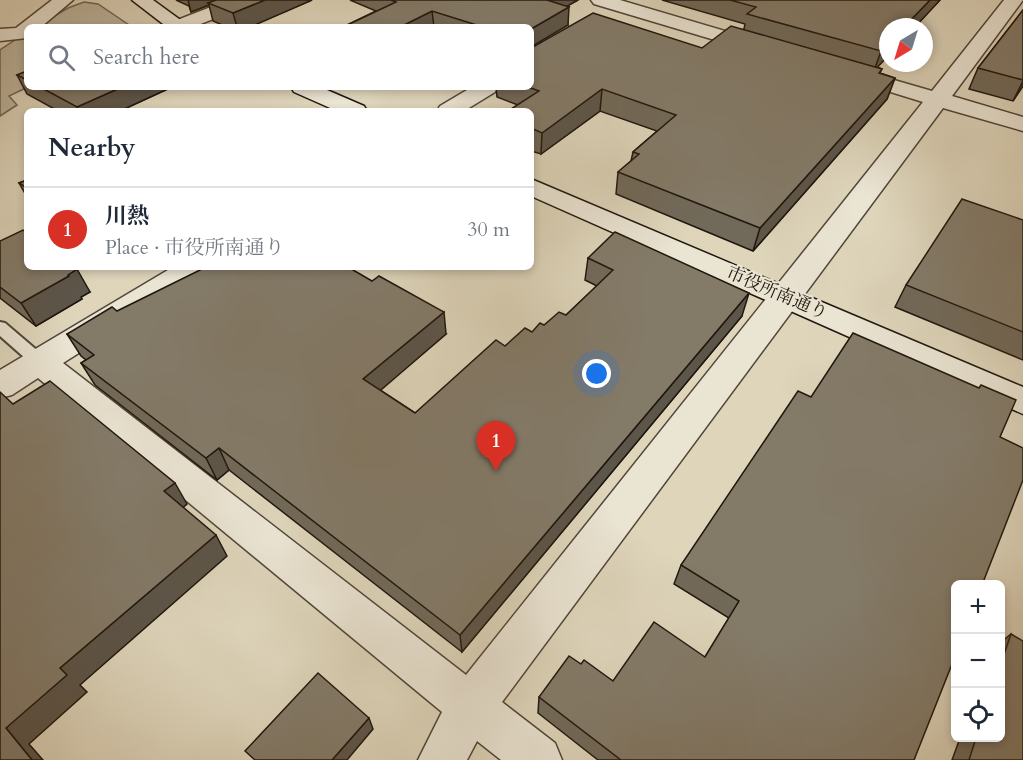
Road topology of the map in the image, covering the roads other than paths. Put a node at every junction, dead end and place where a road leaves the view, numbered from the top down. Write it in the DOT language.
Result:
graph roads {
  1 [pos="64,0"];
  2 [pos="141,0"];
  3 [pos="245,0"];
  4 [pos="1014,0"];
  5 [pos="611,6"];
  6 [pos="33,24"];
  7 [pos="175,24"];
  8 [pos="186,24"];
  9 [pos="24,31"];
  10 [pos="0,35"];
  11 [pos="786,55"];
  12 [pos="831,68"];
  13 [pos="309,90"];
  14 [pos="482,90"];
  15 [pos="937,99"];
  16 [pos="349,108"];
  17 [pos="453,108"];
  18 [pos="1023,124"];
  19 [pos="534,189"];
  20 [pos="189,270"];
  21 [pos="786,297"];
  22 [pos="0,327"];
  23 [pos="40,362"];
  24 [pos="0,386"];
  25 [pos="1023,401"];
  26 [pos="471,705"];
  27 [pos="442,760"];
  28 [pos="538,760"];
  1 -- 6 [label="street"];
  2 -- 7 [label="street"];
  3 -- 8 [label="street"];
  4 -- 15 [label="street"];
  5 -- 11 [label="street"];
  9 -- 10 [label="street"];
  12 -- 15 [label="street"];
  13 -- 16 [label="street"];
  14 -- 17 [label="street"];
  15 -- 18 [label="street"];
  15 -- 21 [label="street"];
  19 -- 21 [label="street, 市役所南通り"];
  20 -- 23 [label="street"];
  21 -- 25 [label="street, 市役所南通り"];
  21 -- 26 [label="street"];
  22 -- 23 [label="lane"];
  23 -- 24 [label="street"];
  23 -- 26 [label="street"];
  26 -- 27 [label="street"];
  26 -- 28 [label="street"];
}
